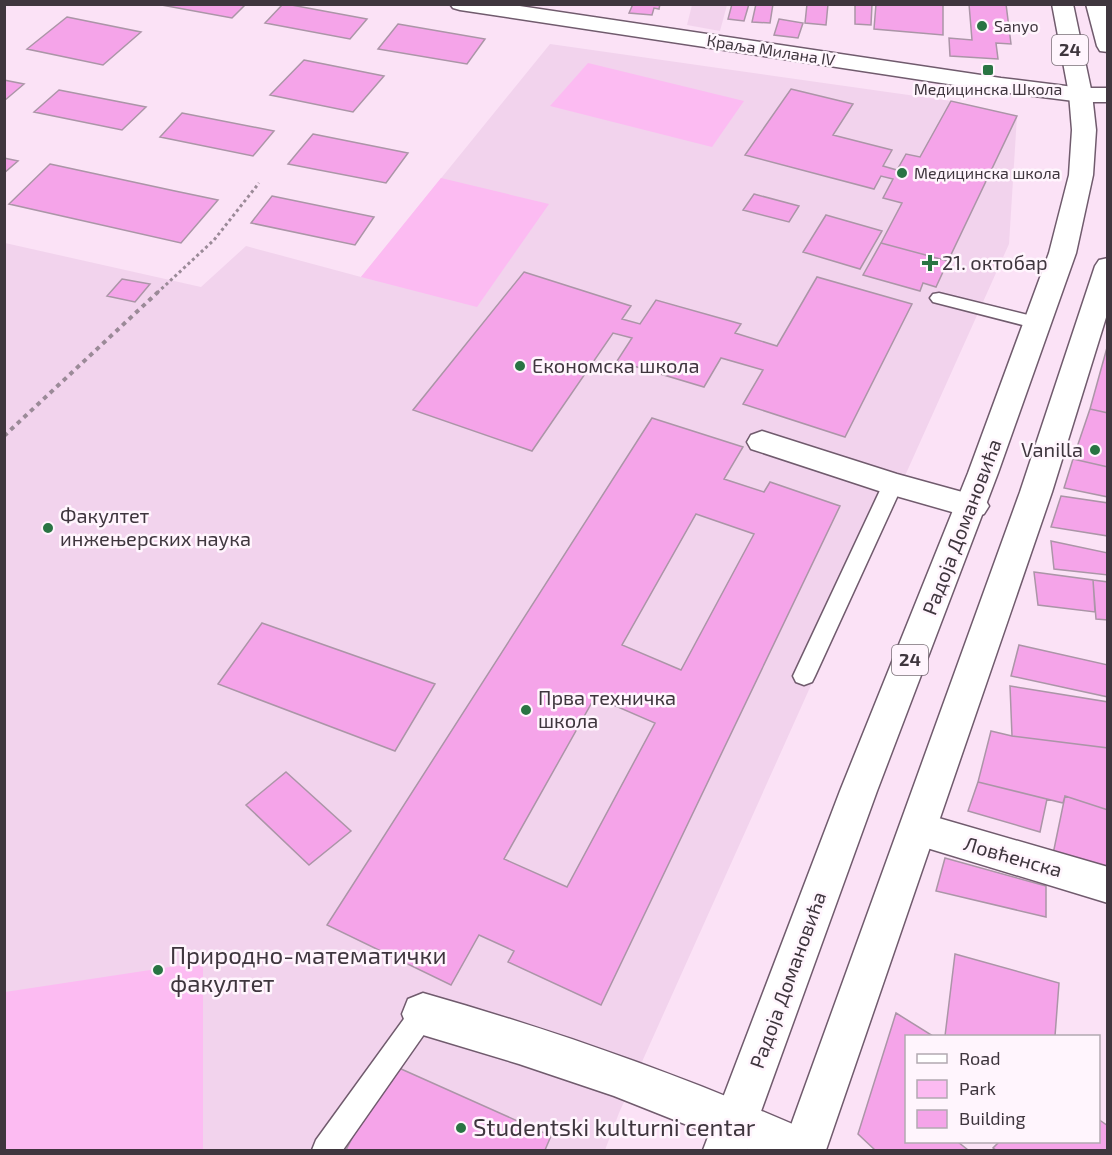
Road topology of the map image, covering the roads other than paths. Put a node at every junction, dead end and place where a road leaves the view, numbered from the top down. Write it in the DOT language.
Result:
graph roads {
  1 [pos="1062,4"];
  2 [pos="1096,4"];
  3 [pos="464,5"];
  4 [pos="1107,46"];
  5 [pos="1099,100"];
  6 [pos="1107,267"];
  7 [pos="939,298"];
  8 [pos="1102,303"];
  9 [pos="1038,323"];
  10 [pos="762,442"];
  11 [pos="893,484"];
  12 [pos="972,506"];
  13 [pos="804,675"];
  14 [pos="918,829"];
  15 [pos="1107,885"];
  16 [pos="423,1014"];
  17 [pos="730,1136"];
  18 [pos="326,1150"];
  19 [pos="799,1150"];
  20 [pos="804,1150"];
  1 -- 5 [label="main road, 24"];
  2 -- 4 [label="main road, 24"];
  3 -- 5 [label="main road, Краља Милана IV"];
  5 -- 9 [label="main road, Радоја Домановића / 24"];
  6 -- 8 [label="main road"];
  7 -- 9 [label="lane"];
  8 -- 14 [label="main road"];
  9 -- 12 [label="main road, Радоја Домановића / 24"];
  10 -- 11 [label="main road"];
  11 -- 12 [label="main road"];
  11 -- 13 [label="lane"];
  12 -- 17 [label="main road, Радоја Домановића / 24"];
  14 -- 15 [label="main road, Ловћенска"];
  14 -- 20 [label="main road"];
  16 -- 17 [label="main road"];
  16 -- 18 [label="lane"];
  17 -- 19 [label="main road"];
}
